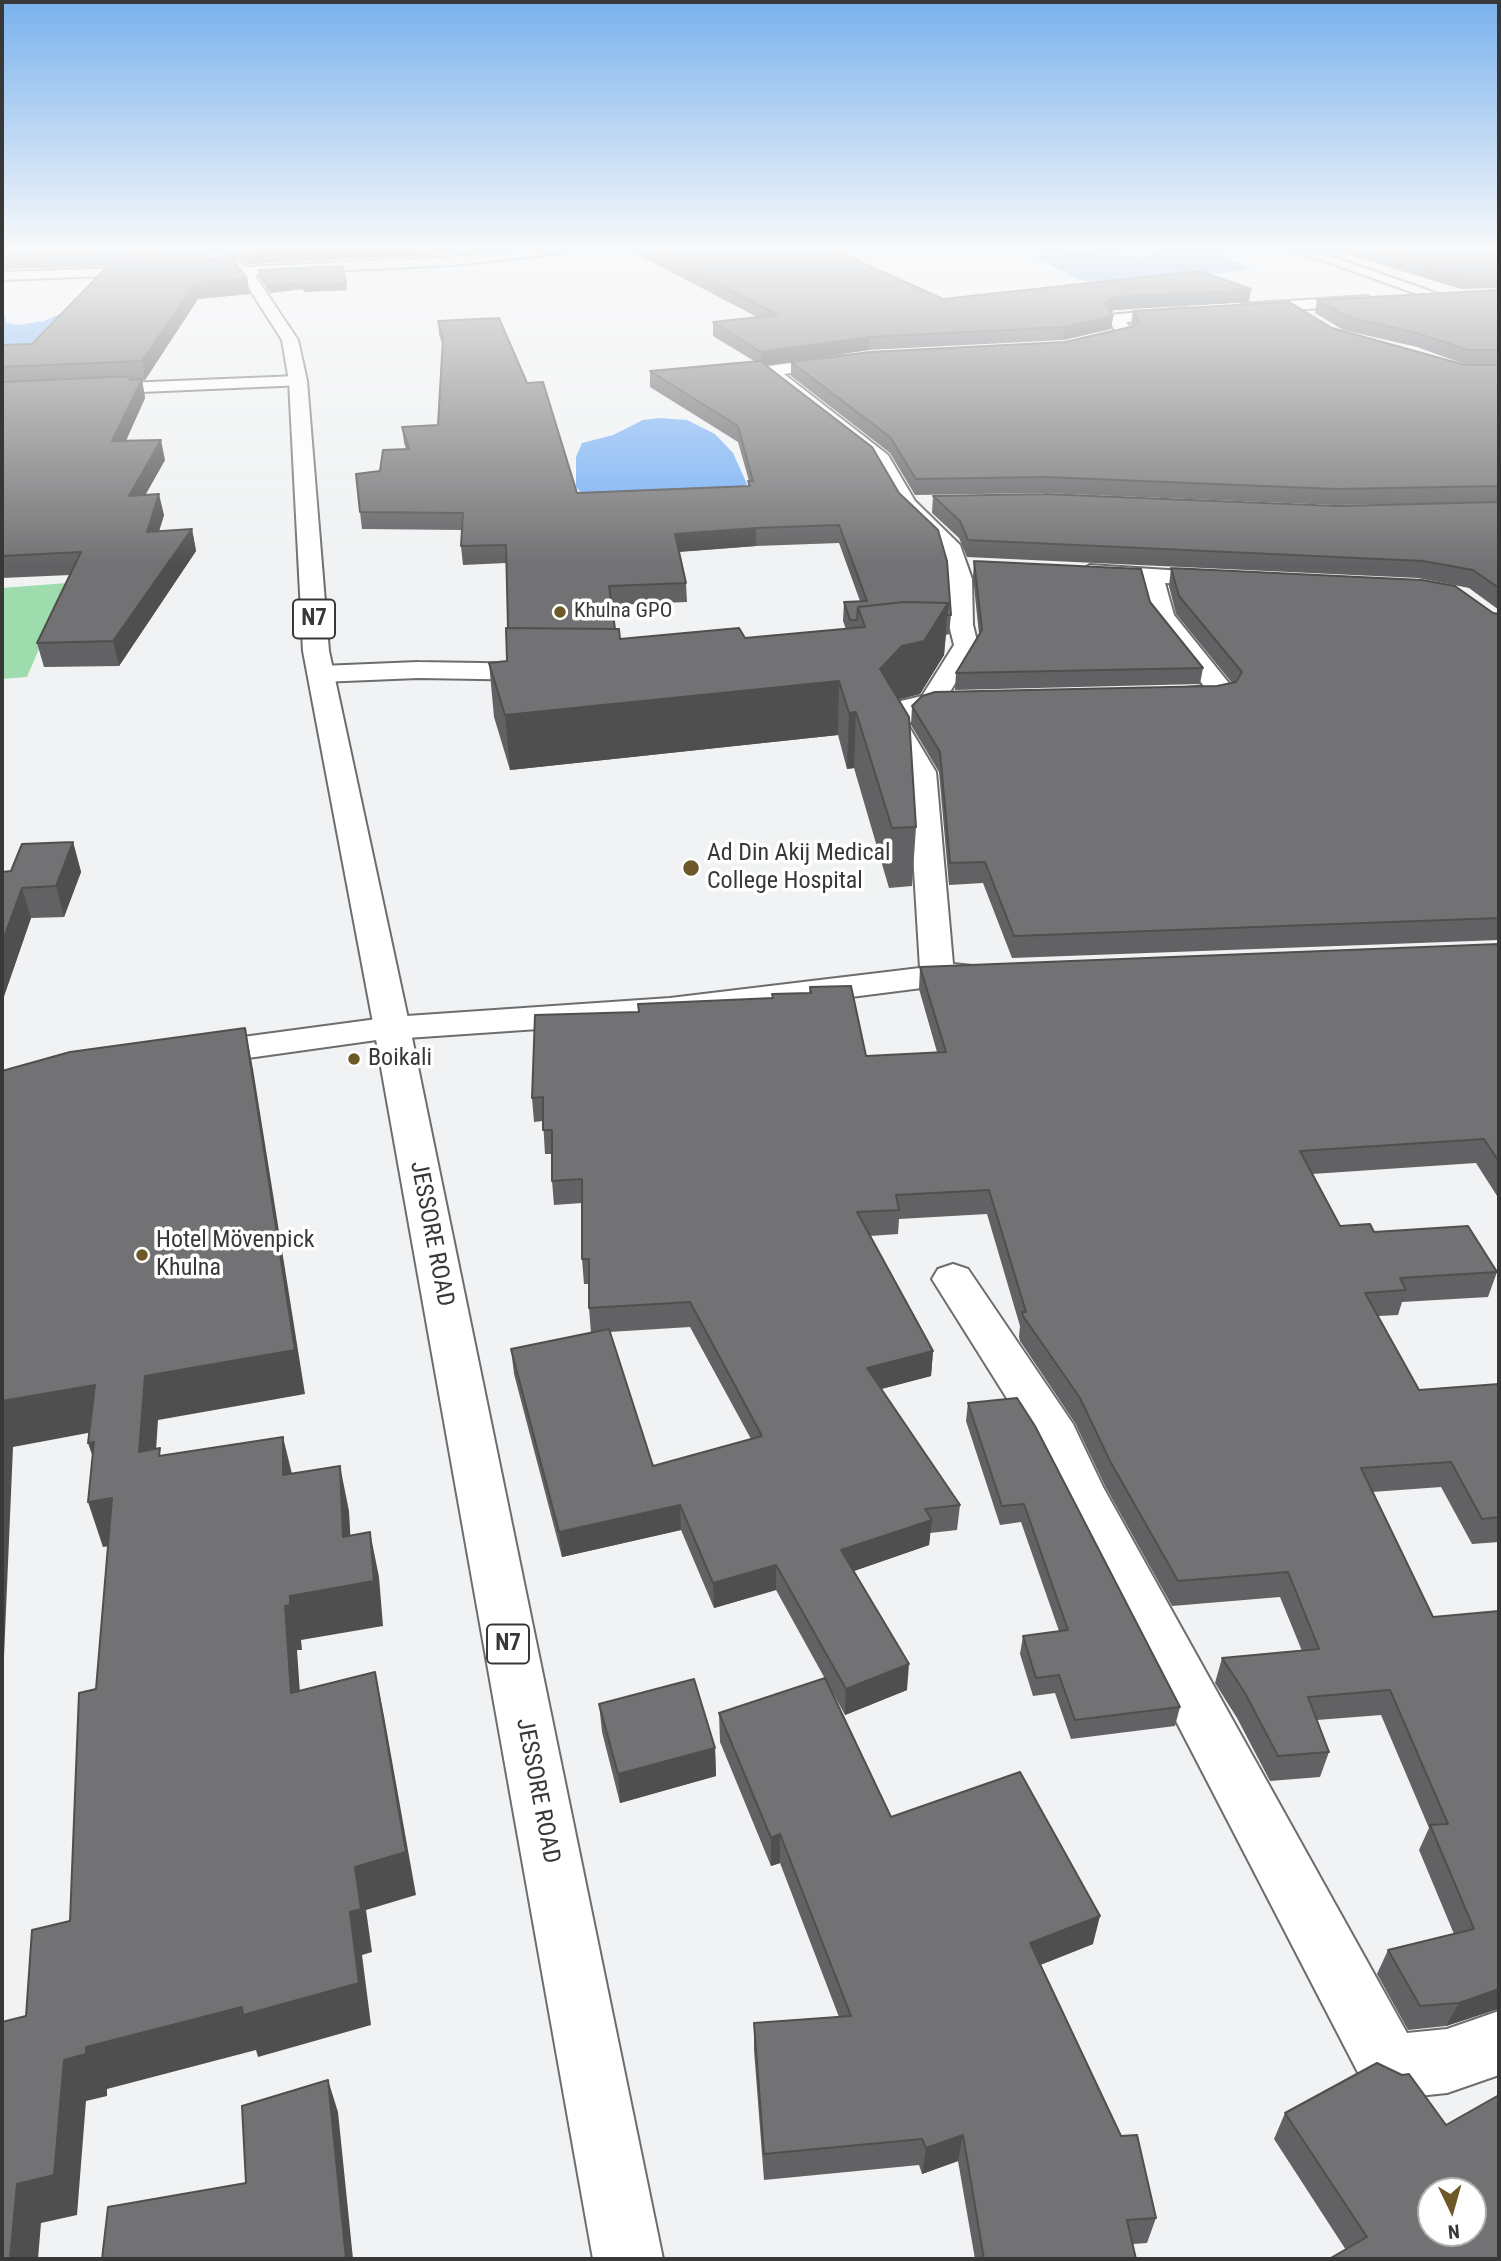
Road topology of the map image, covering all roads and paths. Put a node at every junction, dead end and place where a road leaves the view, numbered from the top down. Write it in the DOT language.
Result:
graph roads {
  1 [pos="293,355"];
  2 [pos="869,358"];
  3 [pos="298,381"];
  4 [pos="2,393"];
  5 [pos="907,504"];
  6 [pos="935,504"];
  7 [pos="955,566"];
  8 [pos="983,567"];
  9 [pos="1064,571"];
  10 [pos="1150,575"];
  11 [pos="1249,581"];
  12 [pos="940,645"];
  13 [pos="966,645"];
  14 [pos="569,672"];
  15 [pos="320,674"];
  16 [pos="1160,696"];
  17 [pos="932,701"];
  18 [pos="959,701"];
  19 [pos="993,972"];
  20 [pos="937,974"];
  21 [pos="393,1028"];
  22 [pos="163,1059"];
  23 [pos="953,1279"];
  24 [pos="1499,2043"];
  25 [pos="628,2259"];
  1 -- 3 [label="main road, JESSORE ROAD / N7"];
  2 -- 5 [label="main road"];
  3 -- 4 [label="main road"];
  3 -- 15 [label="main road, JESSORE ROAD / N7"];
  5 -- 6 [label="main road"];
  5 -- 7 [label="main road"];
  7 -- 8 [label="main road"];
  7 -- 13 [label="main road"];
  9 -- 10 [label="main road"];
  10 -- 11 [label="main road"];
  10 -- 16 [label="main road"];
  12 -- 13 [label="main road"];
  13 -- 17 [label="main road"];
  14 -- 15 [label="main road"];
  15 -- 21 [label="main road, JESSORE ROAD / N7"];
  17 -- 18 [label="main road"];
  17 -- 20 [label="main road"];
  19 -- 20 [label="main road"];
  20 -- 21 [label="main road"];
  21 -- 22 [label="main road"];
  21 -- 25 [label="main road, JESSORE ROAD / N7"];
  23 -- 24 [label="main road"];
}
